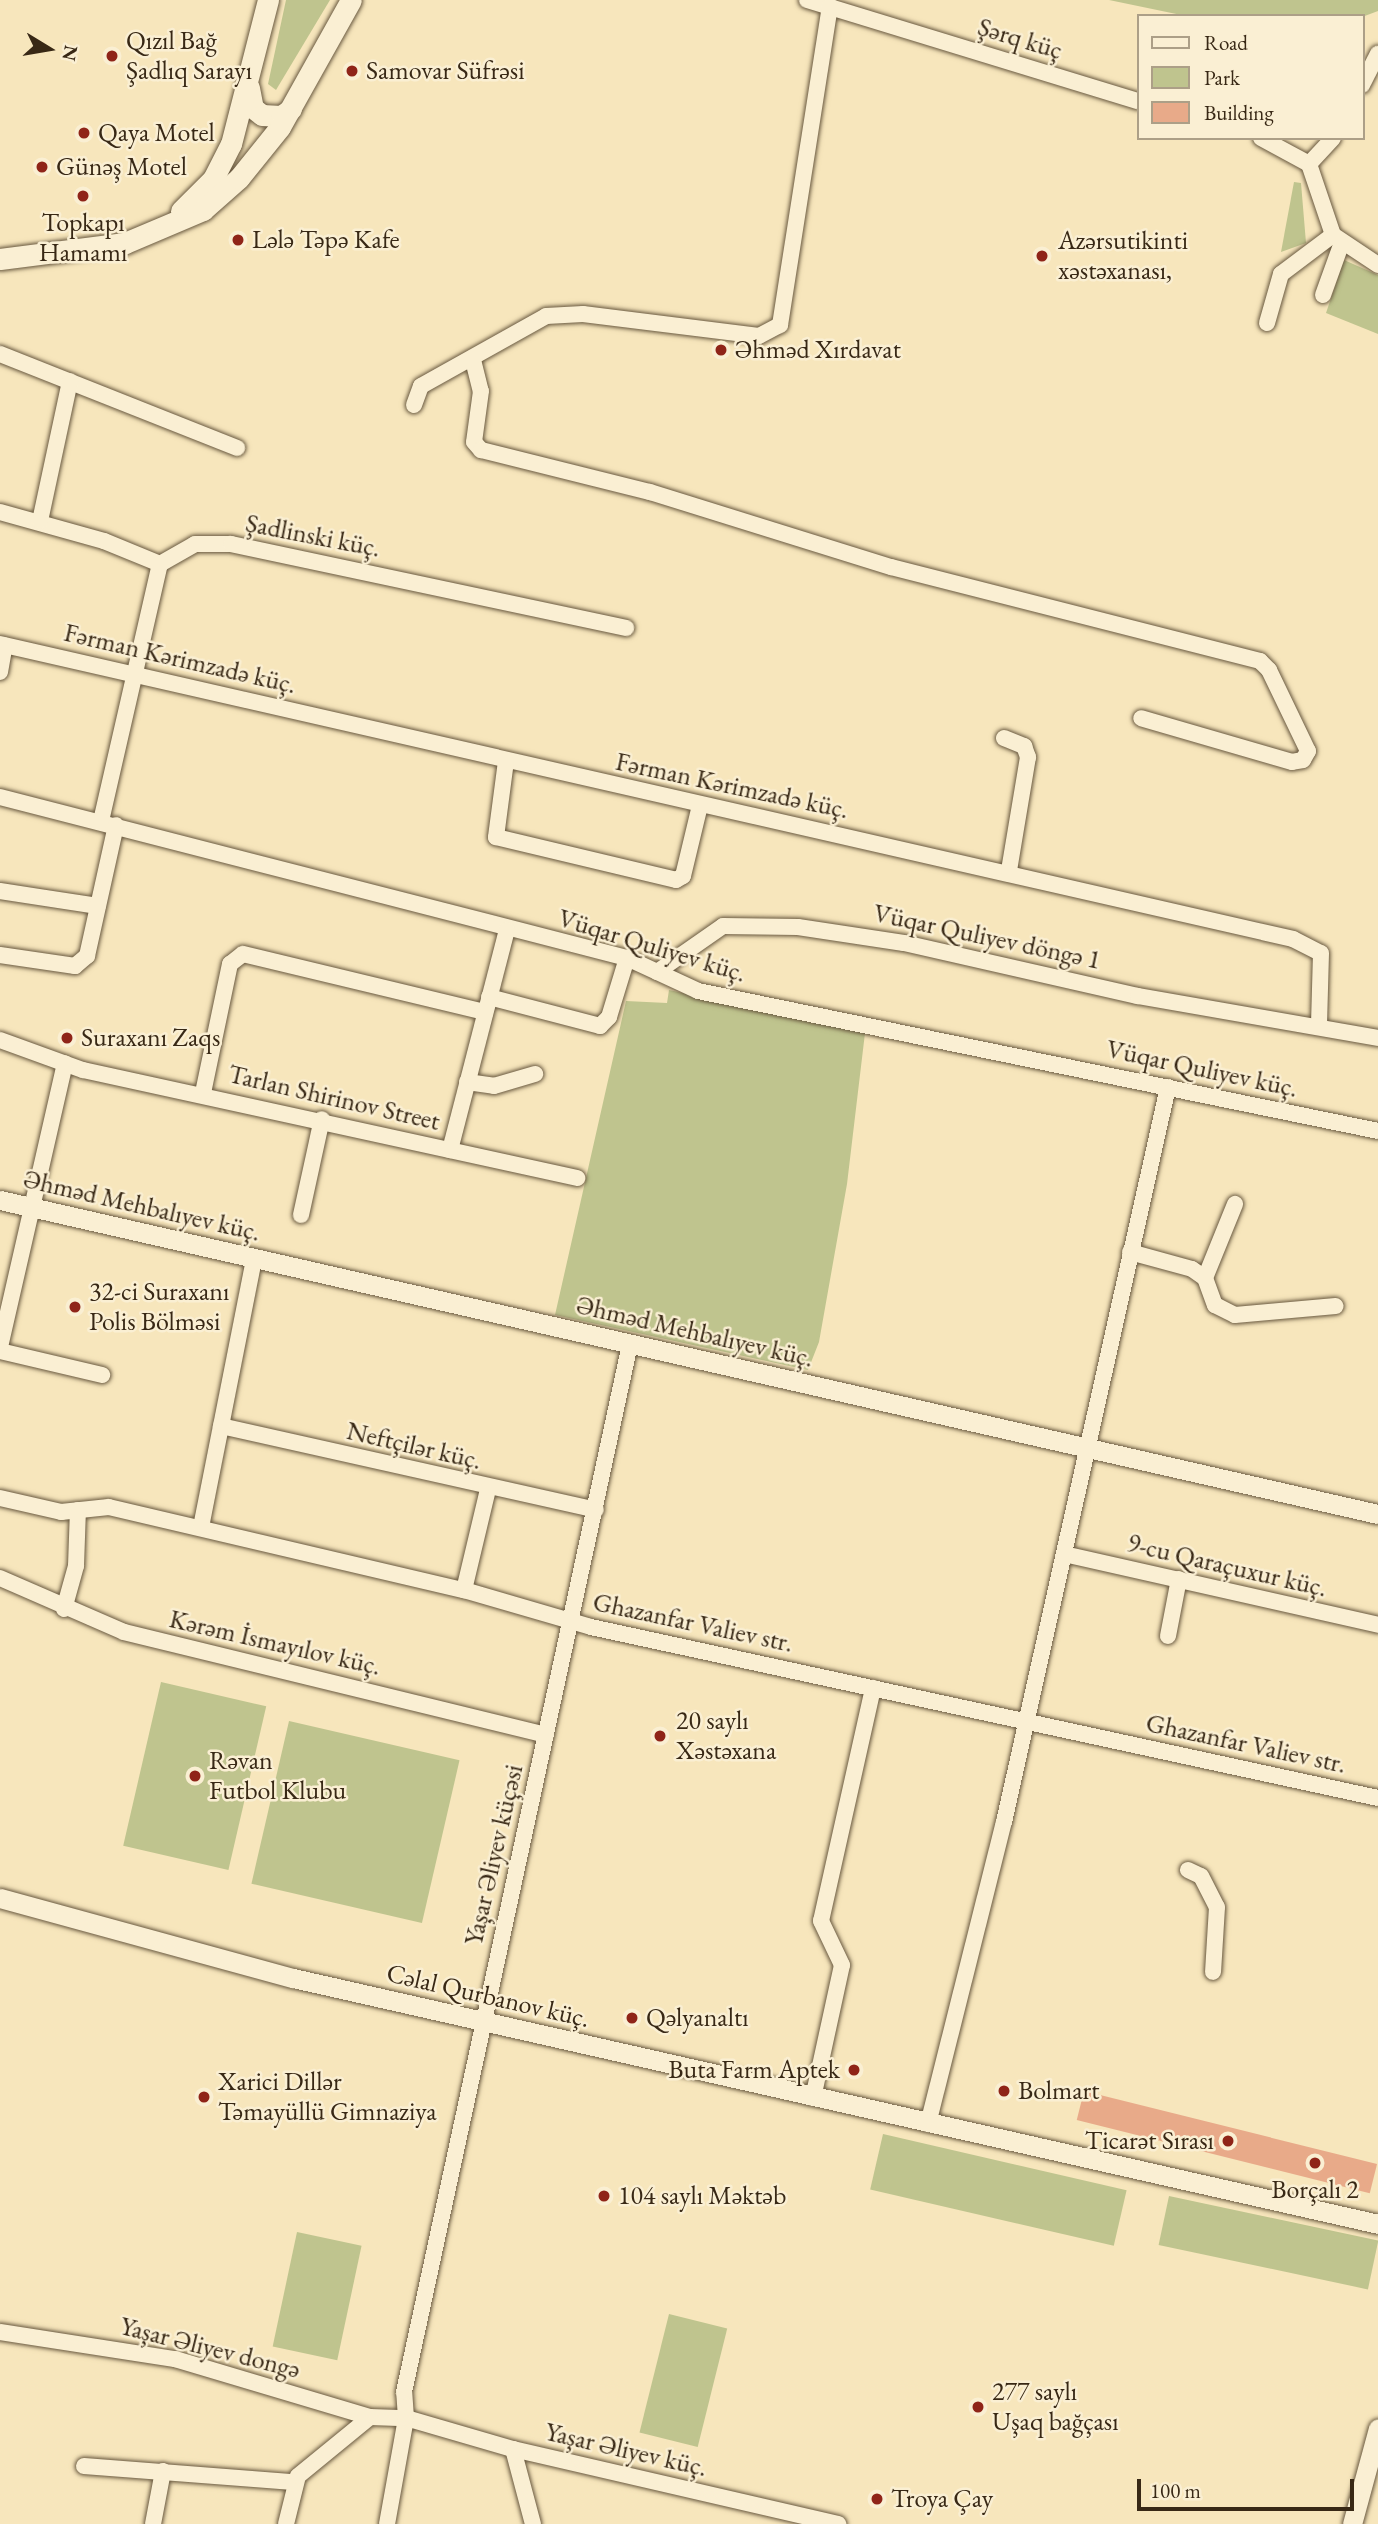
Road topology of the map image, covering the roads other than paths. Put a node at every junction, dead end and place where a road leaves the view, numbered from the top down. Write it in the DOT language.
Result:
graph roads {
  1 [pos="268,0"];
  2 [pos="351,0"];
  3 [pos="807,0"];
  4 [pos="830,6"];
  5 [pos="1378,54"];
  6 [pos="1364,81"];
  7 [pos="249,88"];
  8 [pos="1136,99"];
  9 [pos="291,109"];
  10 [pos="1265,140"];
  11 [pos="1331,140"];
  12 [pos="1309,164"];
  13 [pos="1337,240"];
  14 [pos="131,241"];
  15 [pos="1374,258"];
  16 [pos="0,259"];
  17 [pos="1323,295"];
  18 [pos="1267,323"];
  19 [pos="0,354"];
  20 [pos="473,360"];
  21 [pos="70,382"];
  22 [pos="414,405"];
  23 [pos="237,448"];
  24 [pos="0,512"];
  25 [pos="40,520"];
  26 [pos="160,564"];
  27 [pos="626,628"];
  28 [pos="3,644"];
  29 [pos="0,672"];
  30 [pos="135,673"];
  31 [pos="1141,718"];
  32 [pos="1004,738"];
  33 [pos="506,761"];
  34 [pos="0,797"];
  35 [pos="700,805"];
  36 [pos="108,823"];
  37 [pos="1009,870"];
  38 [pos="0,891"];
  39 [pos="98,906"];
  40 [pos="507,930"];
  41 [pos="0,955"];
  42 [pos="627,958"];
  43 [pos="657,972"];
  44 [pos="487,1005"];
  45 [pos="1319,1026"];
  46 [pos="1378,1038"];
  47 [pos="0,1040"];
  48 [pos="65,1063"];
  49 [pos="535,1074"];
  50 [pos="467,1082"];
  51 [pos="1168,1087"];
  52 [pos="203,1093"];
  53 [pos="322,1119"];
  54 [pos="1378,1130"];
  55 [pos="450,1150"];
  56 [pos="577,1178"];
  57 [pos="0,1200"];
  58 [pos="1235,1204"];
  59 [pos="32,1208"];
  60 [pos="301,1215"];
  61 [pos="1130,1252"];
  62 [pos="254,1259"];
  63 [pos="1205,1278"];
  64 [pos="1336,1307"];
  65 [pos="630,1344"];
  66 [pos="0,1349"];
  67 [pos="102,1376"];
  68 [pos="221,1426"];
  69 [pos="1087,1448"];
  70 [pos="488,1489"];
  71 [pos="0,1498"];
  72 [pos="78,1510"];
  73 [pos="596,1510"];
  74 [pos="1378,1514"];
  75 [pos="201,1527"];
  76 [pos="1064,1554"];
  77 [pos="0,1578"];
  78 [pos="1179,1579"];
  79 [pos="464,1590"];
  80 [pos="64,1609"];
  81 [pos="571,1621"];
  82 [pos="1378,1625"];
  83 [pos="1168,1636"];
  84 [pos="873,1688"];
  85 [pos="1027,1721"];
  86 [pos="546,1735"];
  87 [pos="1378,1798"];
  88 [pos="1188,1870"];
  89 [pos="0,1898"];
  90 [pos="1213,1972"];
  91 [pos="482,2021"];
  92 [pos="813,2098"];
  93 [pos="928,2124"];
  94 [pos="1378,2224"];
  95 [pos="0,2332"];
  96 [pos="370,2417"];
  97 [pos="406,2417"];
  98 [pos="1378,2428"];
  99 [pos="513,2449"];
  100 [pos="85,2466"];
  101 [pos="163,2472"];
  102 [pos="293,2482"];
  103 [pos="828,2523"];
  104 [pos="153,2524"];
  105 [pos="286,2524"];
  106 [pos="387,2524"];
  107 [pos="533,2524"];
  108 [pos="1352,2524"];
  1 -- 7 [label="main road"];
  2 -- 9 [label="main road"];
  3 -- 4 [label="street, Şərq küç"];
  4 -- 8 [label="street, Şərq küç"];
  4 -- 20 [label="street"];
  5 -- 6 [label="street"];
  7 -- 9 [label="main road"];
  7 -- 14 [label="main road"];
  9 -- 14 [label="main road"];
  10 -- 12 [label="street"];
  11 -- 12 [label="street"];
  12 -- 13 [label="street"];
  13 -- 15 [label="street"];
  13 -- 17 [label="street"];
  13 -- 18 [label="street"];
  14 -- 16 [label="main road"];
  19 -- 21 [label="street"];
  20 -- 22 [label="street"];
  20 -- 31 [label="street"];
  21 -- 23 [label="street"];
  21 -- 25 [label="street"];
  24 -- 25 [label="street"];
  25 -- 26 [label="street"];
  26 -- 27 [label="street, Şadlinski küç."];
  26 -- 30 [label="street"];
  28 -- 29 [label="street"];
  28 -- 30 [label="street, Fərman Kərimzadə küç."];
  30 -- 33 [label="street, Fərman Kərimzadə küç."];
  30 -- 36 [label="street"];
  32 -- 37 [label="street"];
  33 -- 35 [label="street, Fərman Kərimzadə küç."];
  33 -- 35 [label="street"];
  34 -- 36 [label="street, Vüqar Quliyev küç."];
  35 -- 37 [label="street, Fərman Kərimzadə küç."];
  36 -- 39 [label="street"];
  36 -- 40 [label="street, Vüqar Quliyev küç."];
  37 -- 45 [label="street, Fərman Kərimzadə küç."];
  38 -- 39 [label="street"];
  39 -- 41 [label="street"];
  40 -- 42 [label="street, Vüqar Quliyev küç."];
  40 -- 44 [label="street"];
  42 -- 43 [label="street, Vüqar Quliyev küç."];
  42 -- 44 [label="street"];
  43 -- 45 [label="street, Vüqar Quliyev döngə 1"];
  43 -- 51 [label="street, Vüqar Quliyev küç."];
  44 -- 50 [label="street"];
  44 -- 52 [label="street"];
  45 -- 46 [label="street"];
  47 -- 48 [label="street, Tarlan Shirinov Street"];
  48 -- 52 [label="street, Tarlan Shirinov Street"];
  48 -- 59 [label="street"];
  49 -- 50 [label="street"];
  50 -- 55 [label="street"];
  51 -- 54 [label="street, Vüqar Quliyev küç."];
  51 -- 61 [label="street"];
  52 -- 53 [label="street, Tarlan Shirinov Street"];
  53 -- 55 [label="street, Tarlan Shirinov Street"];
  53 -- 60 [label="street"];
  55 -- 56 [label="street, Tarlan Shirinov Street"];
  57 -- 59 [label="street, Əhməd Mehbalıyev küç."];
  58 -- 63 [label="street"];
  59 -- 62 [label="street, Əhməd Mehbalıyev küç."];
  59 -- 66 [label="street"];
  61 -- 63 [label="street"];
  61 -- 69 [label="street"];
  62 -- 65 [label="street, Əhməd Mehbalıyev küç."];
  62 -- 68 [label="street"];
  63 -- 64 [label="street"];
  65 -- 69 [label="street, Əhməd Mehbalıyev küç."];
  65 -- 73 [label="street, Yaşar Əliyev küçəsi"];
  66 -- 67 [label="street"];
  68 -- 70 [label="street, Neftçilər küç."];
  68 -- 75 [label="street"];
  69 -- 74 [label="street, Əhməd Mehbalıyev küç."];
  69 -- 76 [label="street"];
  70 -- 73 [label="street, Neftçilər küç."];
  70 -- 79 [label="street"];
  71 -- 72 [label="street, Ghazanfar Valiev str."];
  72 -- 75 [label="street, Ghazanfar Valiev str."];
  72 -- 80 [label="street"];
  73 -- 81 [label="street, Yaşar Əliyev küçəsi"];
  75 -- 79 [label="street, Ghazanfar Valiev str."];
  76 -- 78 [label="street, 9-cu Qaraçuxur küç."];
  76 -- 85 [label="street"];
  77 -- 80 [label="street, Kərəm İsmayılov küç."];
  78 -- 82 [label="street, 9-cu Qaraçuxur küç."];
  78 -- 83 [label="street"];
  79 -- 81 [label="street, Ghazanfar Valiev str."];
  80 -- 86 [label="street, Kərəm İsmayılov küç."];
  81 -- 84 [label="street, Ghazanfar Valiev str."];
  81 -- 86 [label="street, Yaşar Əliyev küçəsi"];
  84 -- 85 [label="street, Ghazanfar Valiev str."];
  84 -- 92 [label="street"];
  85 -- 87 [label="street, Ghazanfar Valiev str."];
  85 -- 93 [label="street"];
  86 -- 91 [label="street, Yaşar Əliyev küçəsi"];
  88 -- 90 [label="street"];
  89 -- 91 [label="street, Cəlal Qurbanov küç."];
  91 -- 92 [label="street, Cəlal Qurbanov küç."];
  91 -- 97 [label="street, Yaşar Əliyev küçəsi"];
  92 -- 93 [label="street, Cəlal Qurbanov küç."];
  93 -- 94 [label="street, Cəlal Qurbanov küç."];
  95 -- 96 [label="street, Yaşar Əliyev dongə"];
  96 -- 97 [label="street, Yaşar Əliyev dongə"];
  96 -- 102 [label="street"];
  97 -- 99 [label="street, Yaşar Əliyev küç."];
  97 -- 106 [label="street, Yaşar Əliyev küçəsi"];
  98 -- 108 [label="street"];
  99 -- 103 [label="street, Yaşar Əliyev küç."];
  99 -- 107 [label="street"];
  100 -- 101 [label="street"];
  101 -- 102 [label="street"];
  101 -- 104 [label="street"];
  102 -- 105 [label="street"];
}
